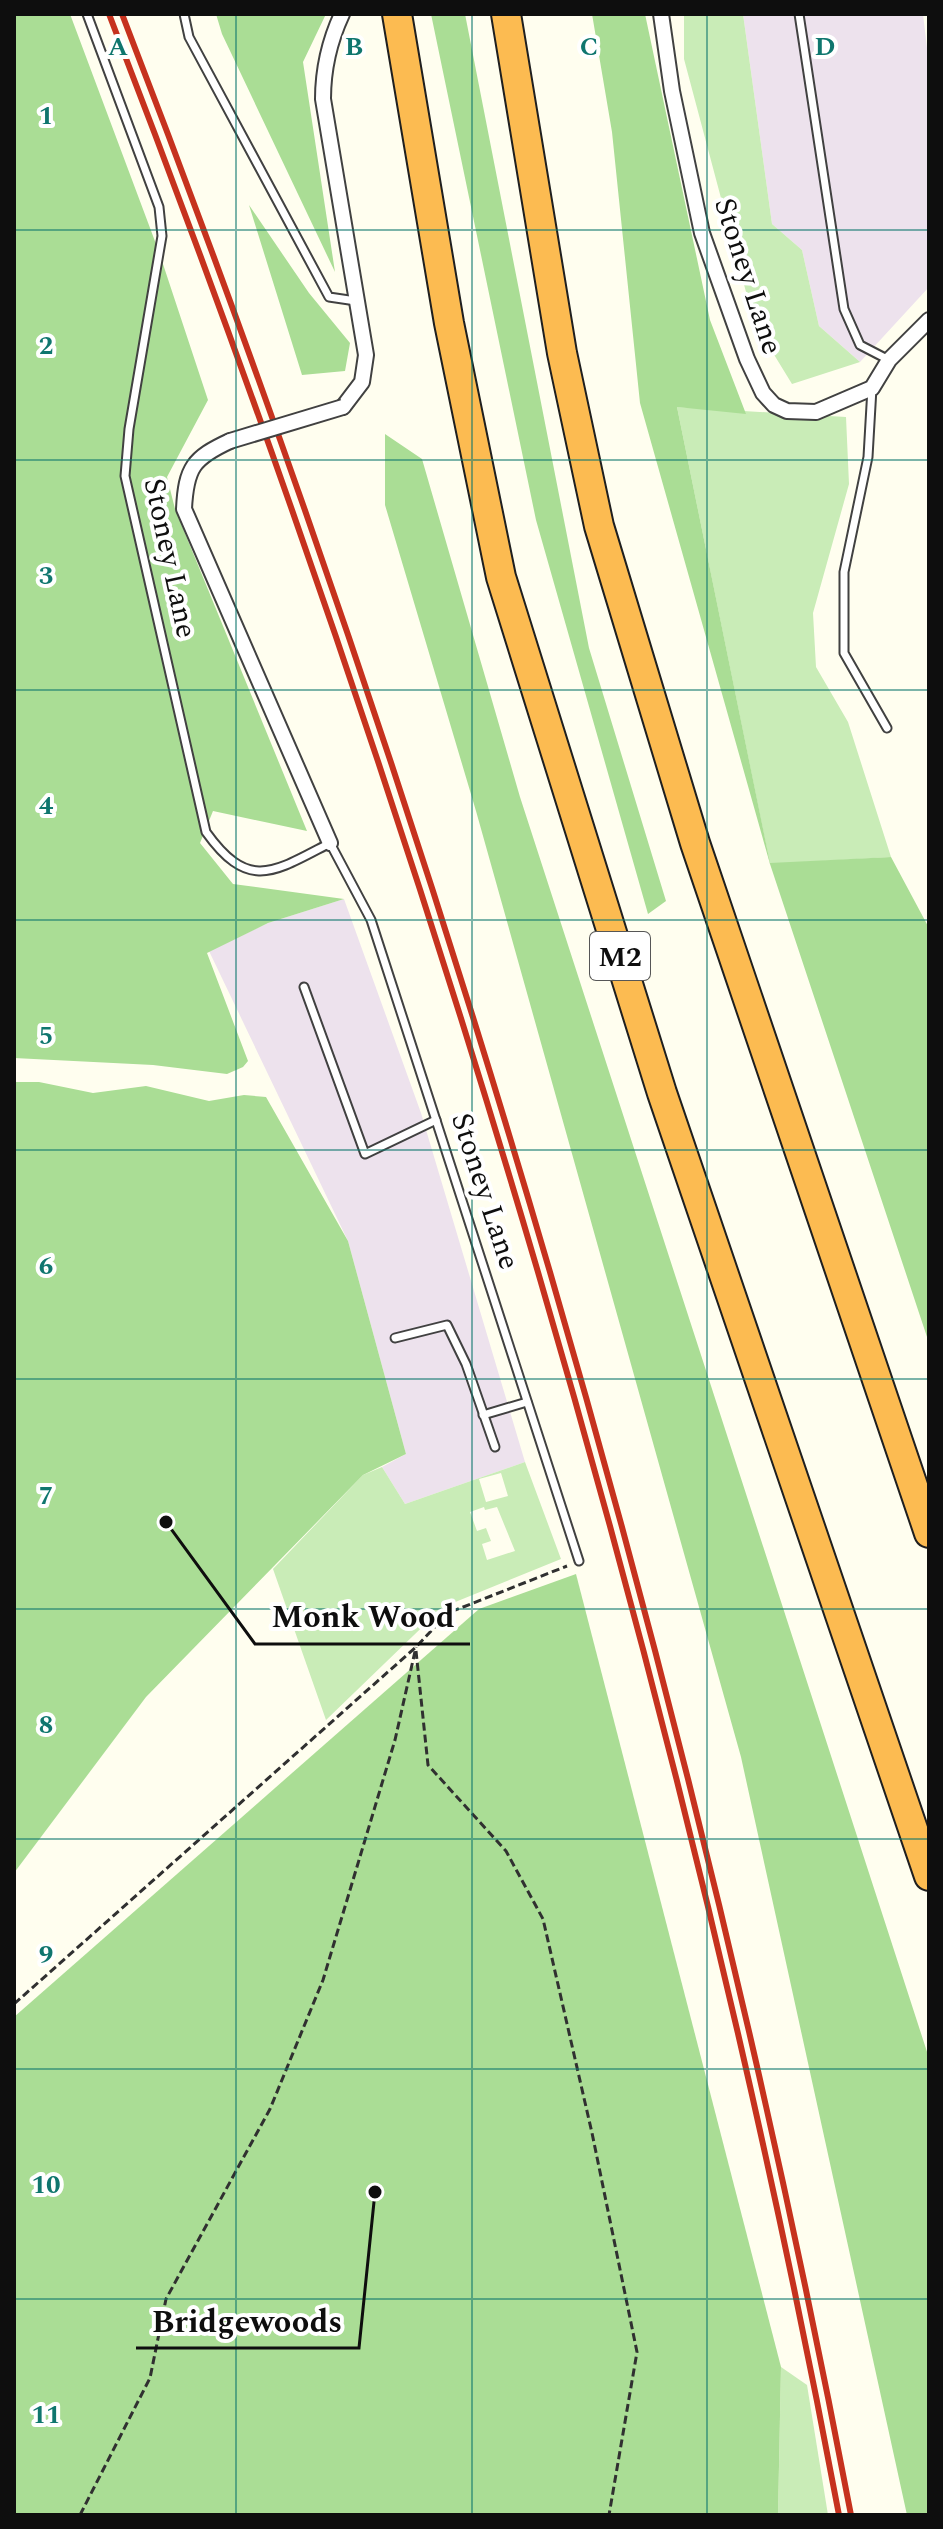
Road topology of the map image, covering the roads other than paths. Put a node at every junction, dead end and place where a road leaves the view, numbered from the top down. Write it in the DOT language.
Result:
graph roads {
  1 [pos="87,14"];
  2 [pos="184,14"];
  3 [pos="342,14"];
  4 [pos="397,14"];
  5 [pos="506,14"];
  6 [pos="661,14"];
  7 [pos="799,14"];
  8 [pos="356,301"];
  9 [pos="929,320"];
  10 [pos="889,360"];
  11 [pos="872,388"];
  12 [pos="887,728"];
  13 [pos="330,843"];
  14 [pos="304,987"];
  15 [pos="436,1120"];
  16 [pos="395,1338"];
  17 [pos="527,1402"];
  18 [pos="483,1415"];
  19 [pos="495,1447"];
  20 [pos="929,1533"];
  21 [pos="579,1561"];
  22 [pos="929,1876"];
  1 -- 13 [label="lane, Stoney Lane"];
  2 -- 8 [label="lane"];
  3 -- 8 [label="street, Stoney Lane"];
  4 -- 22 [label="highway, M2"];
  5 -- 20 [label="highway"];
  6 -- 11 [label="street, Stoney Lane"];
  7 -- 10 [label="lane"];
  8 -- 13 [label="street, Stoney Lane, bridge"];
  9 -- 10 [label="street"];
  10 -- 11 [label="street"];
  11 -- 12 [label="lane"];
  13 -- 15 [label="lane, Stoney Lane"];
  14 -- 15 [label="lane"];
  15 -- 17 [label="lane, Stoney Lane"];
  16 -- 18 [label="lane"];
  17 -- 18 [label="lane"];
  17 -- 21 [label="lane, Stoney Lane"];
  18 -- 19 [label="lane"];
}
